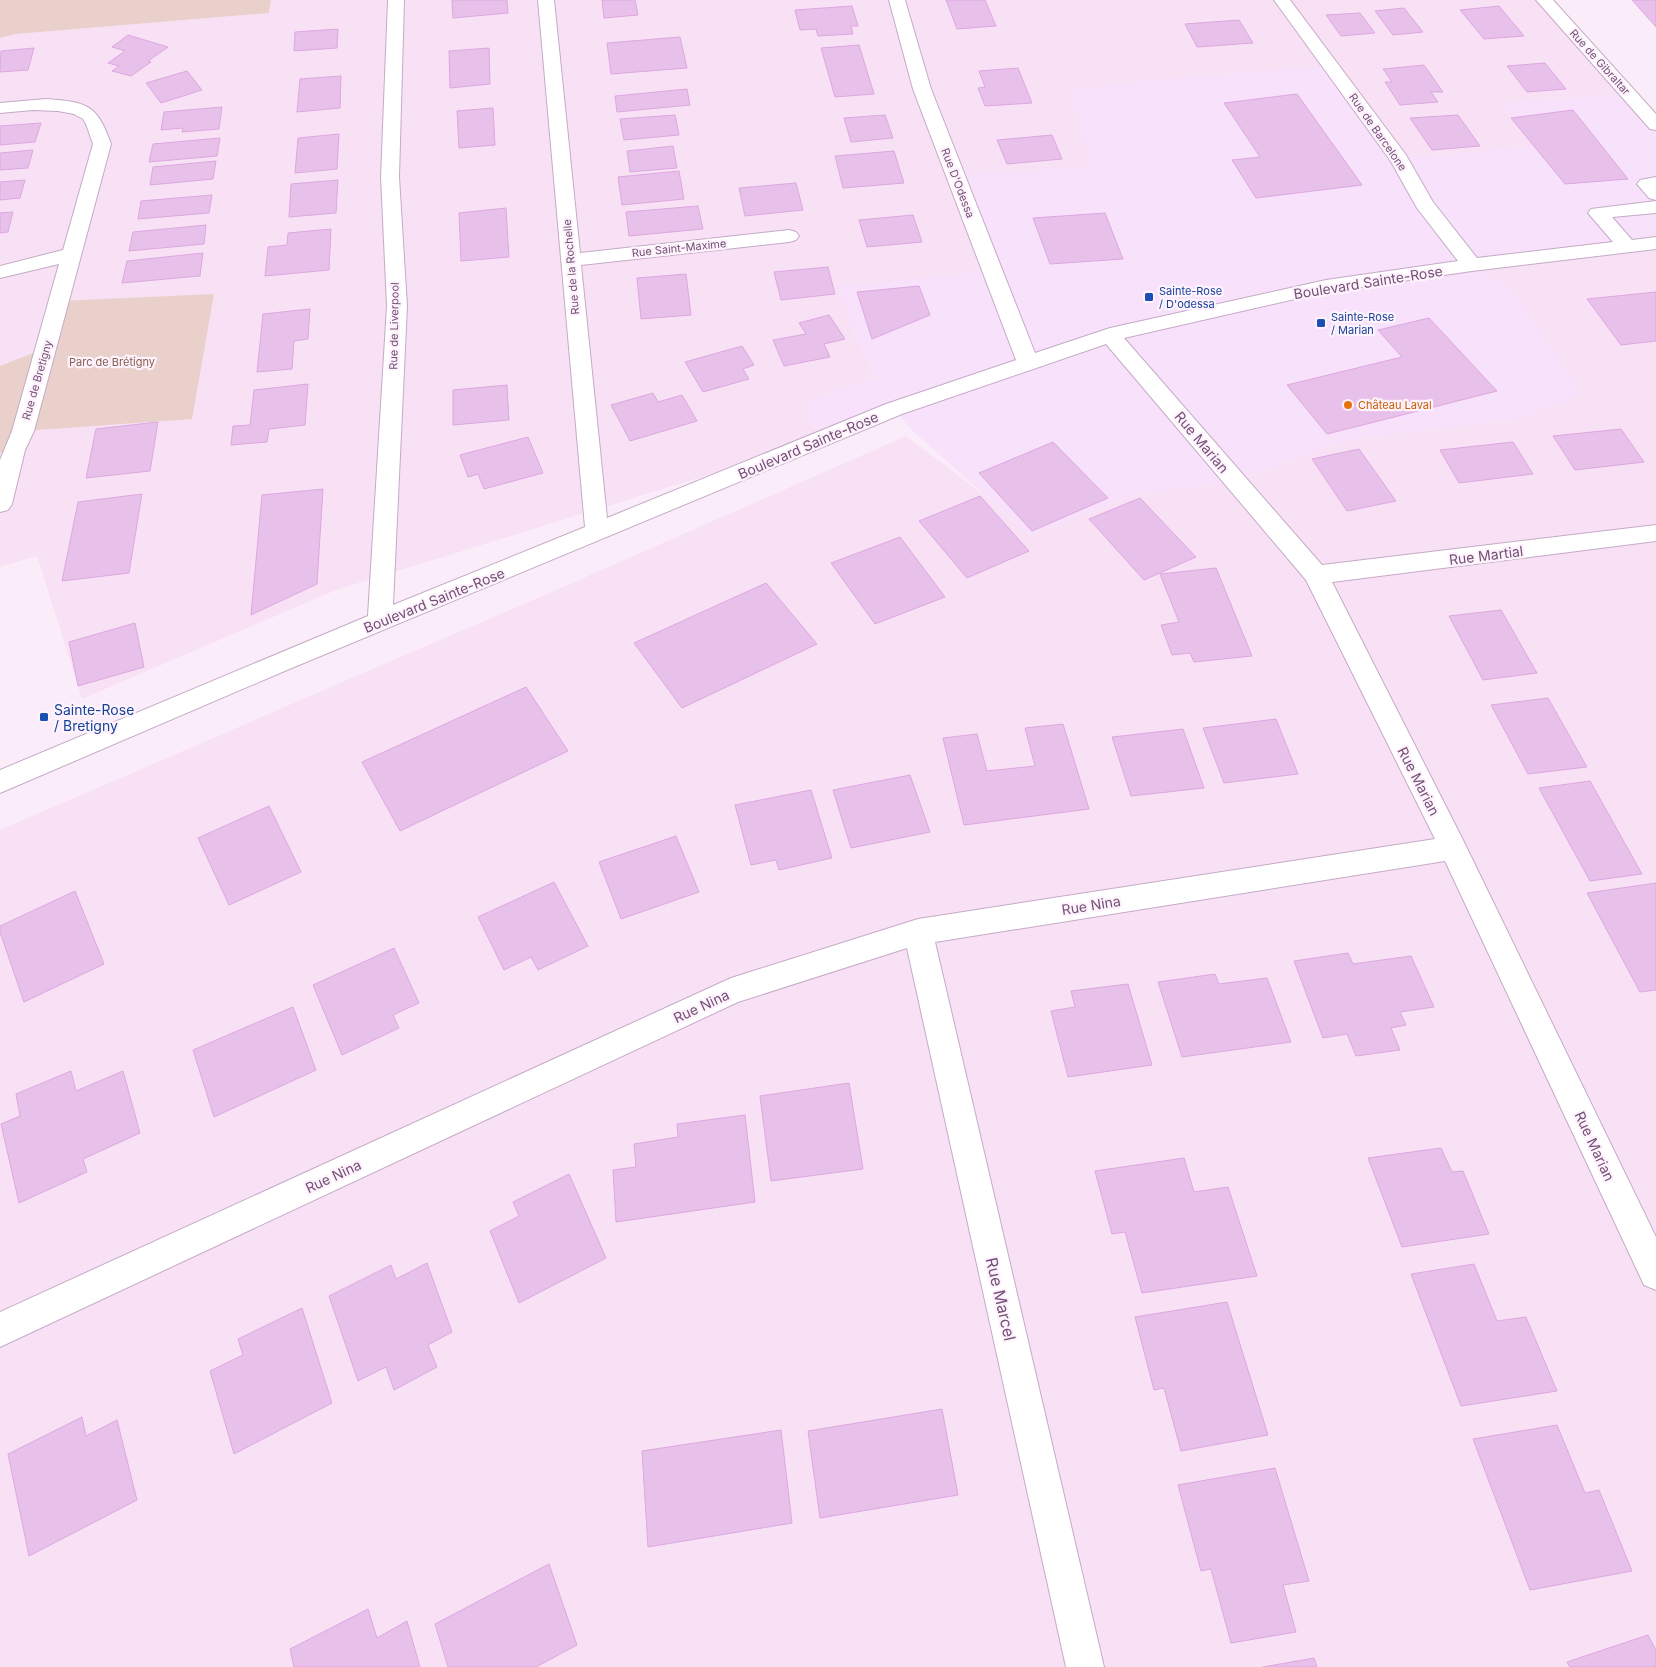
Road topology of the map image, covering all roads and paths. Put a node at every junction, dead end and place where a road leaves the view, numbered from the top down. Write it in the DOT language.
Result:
graph roads {
  1 [pos="396,0"];
  2 [pos="546,0"];
  3 [pos="897,0"];
  4 [pos="1282,0"];
  5 [pos="1544,0"];
  6 [pos="0,108"];
  7 [pos="1656,125"];
  8 [pos="1656,183"];
  9 [pos="1656,194"];
  10 [pos="1656,207"];
  11 [pos="789,236"];
  12 [pos="1656,243"];
  13 [pos="1626,246"];
  14 [pos="73,254"];
  15 [pos="570,260"];
  16 [pos="1472,265"];
  17 [pos="0,272"];
  18 [pos="1110,335"];
  19 [pos="1028,363"];
  20 [pos="0,504"];
  21 [pos="597,533"];
  22 [pos="1656,534"];
  23 [pos="1316,576"];
  24 [pos="380,622"];
  25 [pos="0,782"];
  26 [pos="1454,848"];
  27 [pos="918,932"];
  28 [pos="1656,1273"];
  29 [pos="0,1330"];
  30 [pos="1085,1667"];
  1 -- 24 [label="street, Rue de Liverpool"];
  2 -- 15 [label="street, Rue de la Rochelle"];
  3 -- 19 [label="street, Rue D'Odessa"];
  4 -- 16 [label="street, Rue de Barcelone"];
  5 -- 7 [label="street, Rue de Gibraltar"];
  6 -- 14 [label="street, Rue de Bretigny"];
  8 -- 9 [label="street"];
  10 -- 13 [label="street"];
  11 -- 15 [label="street, Rue Saint-Maxime"];
  12 -- 13 [label="street, Boulevard Sainte-Rose"];
  13 -- 16 [label="street, Boulevard Sainte-Rose"];
  14 -- 17 [label="street"];
  14 -- 20 [label="street, Rue de Bretigny"];
  15 -- 21 [label="street, Rue de la Rochelle"];
  16 -- 18 [label="street, Boulevard Sainte-Rose"];
  18 -- 19 [label="street, Boulevard Sainte-Rose"];
  18 -- 23 [label="street, Rue Marian"];
  19 -- 21 [label="street, Boulevard Sainte-Rose"];
  21 -- 24 [label="street, Boulevard Sainte-Rose"];
  22 -- 23 [label="street, Rue Martial"];
  23 -- 26 [label="street, Rue Marian"];
  24 -- 25 [label="street, Boulevard Sainte-Rose"];
  26 -- 27 [label="street, Rue Nina"];
  26 -- 28 [label="street, Rue Marian"];
  27 -- 29 [label="street, Rue Nina"];
  27 -- 30 [label="street, Rue Marcel"];
}
